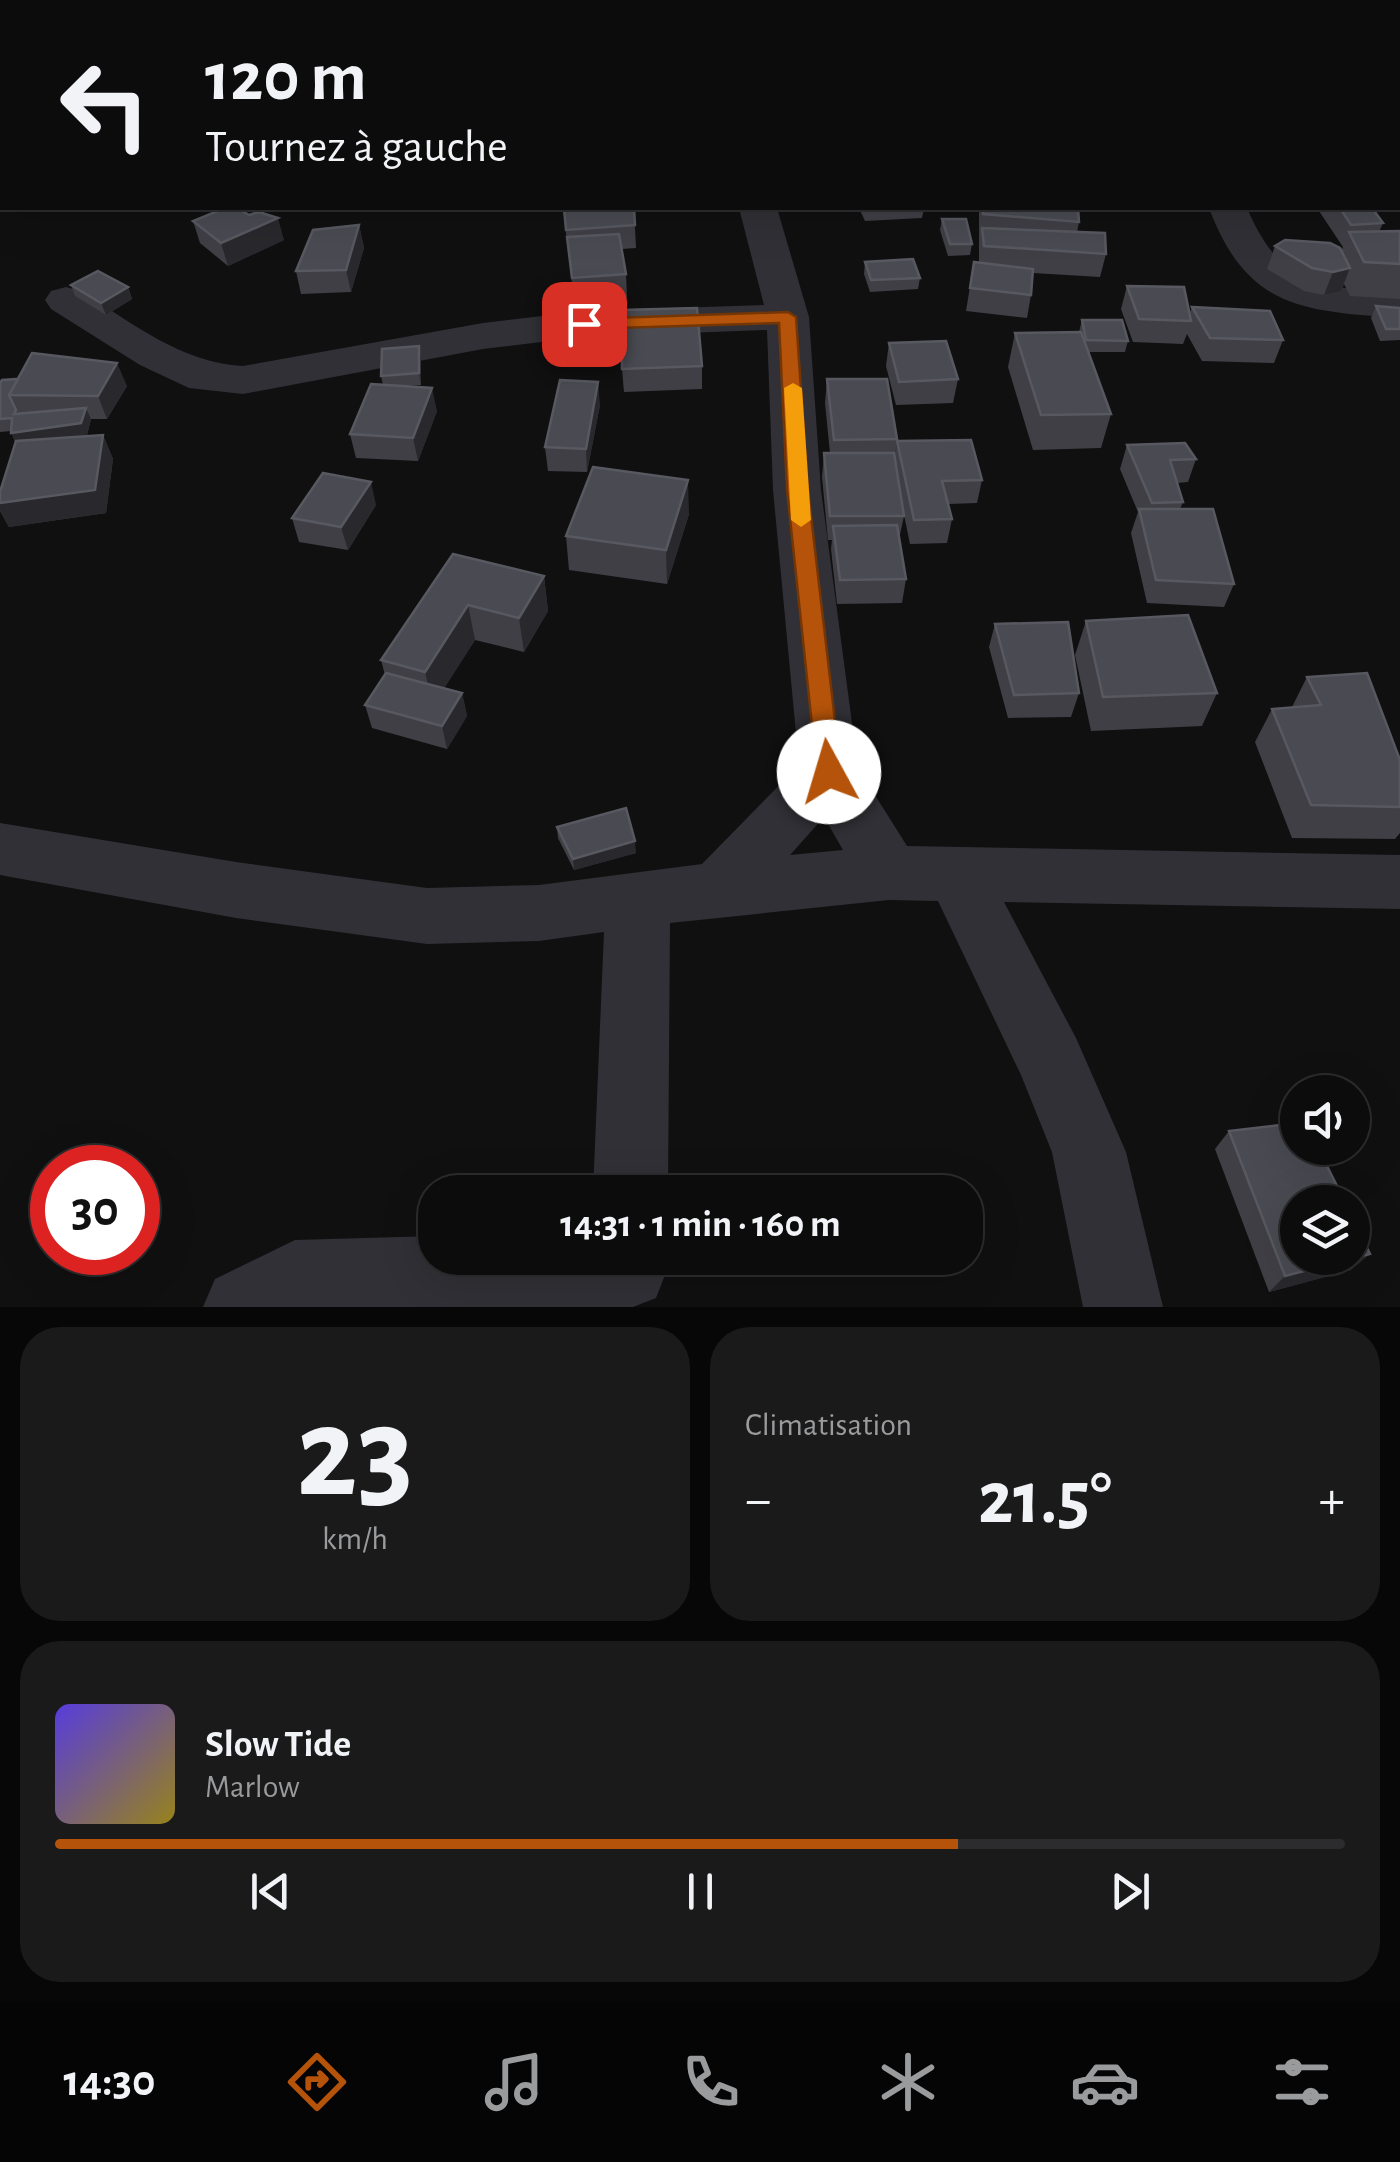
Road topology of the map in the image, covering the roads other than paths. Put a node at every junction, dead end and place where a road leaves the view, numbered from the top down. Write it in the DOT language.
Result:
graph roads {
  1 [pos="759,210"];
  2 [pos="1229,210"];
  3 [pos="66,300"];
  4 [pos="1400,306"];
  5 [pos="788,317"];
  6 [pos="829,772"];
  7 [pos="0,849"];
  8 [pos="889,873"];
  9 [pos="958,876"];
  10 [pos="1400,882"];
  11 [pos="719,888"];
  12 [pos="638,900"];
  13 [pos="630,1175"];
  14 [pos="628,1278"];
  15 [pos="243,1307"];
  16 [pos="1123,1307"];
  1 -- 5 [label="street"];
  2 -- 4 [label="street"];
  3 -- 5 [label="street"];
  5 -- 6 [label="street"];
  6 -- 8 [label="street"];
  6 -- 11 [label="street"];
  7 -- 12 [label="street"];
  8 -- 9 [label="street"];
  8 -- 11 [label="street"];
  9 -- 10 [label="street"];
  9 -- 16 [label="street"];
  11 -- 12 [label="street"];
  12 -- 13 [label="street"];
  14 -- 15 [label="street"];
}
